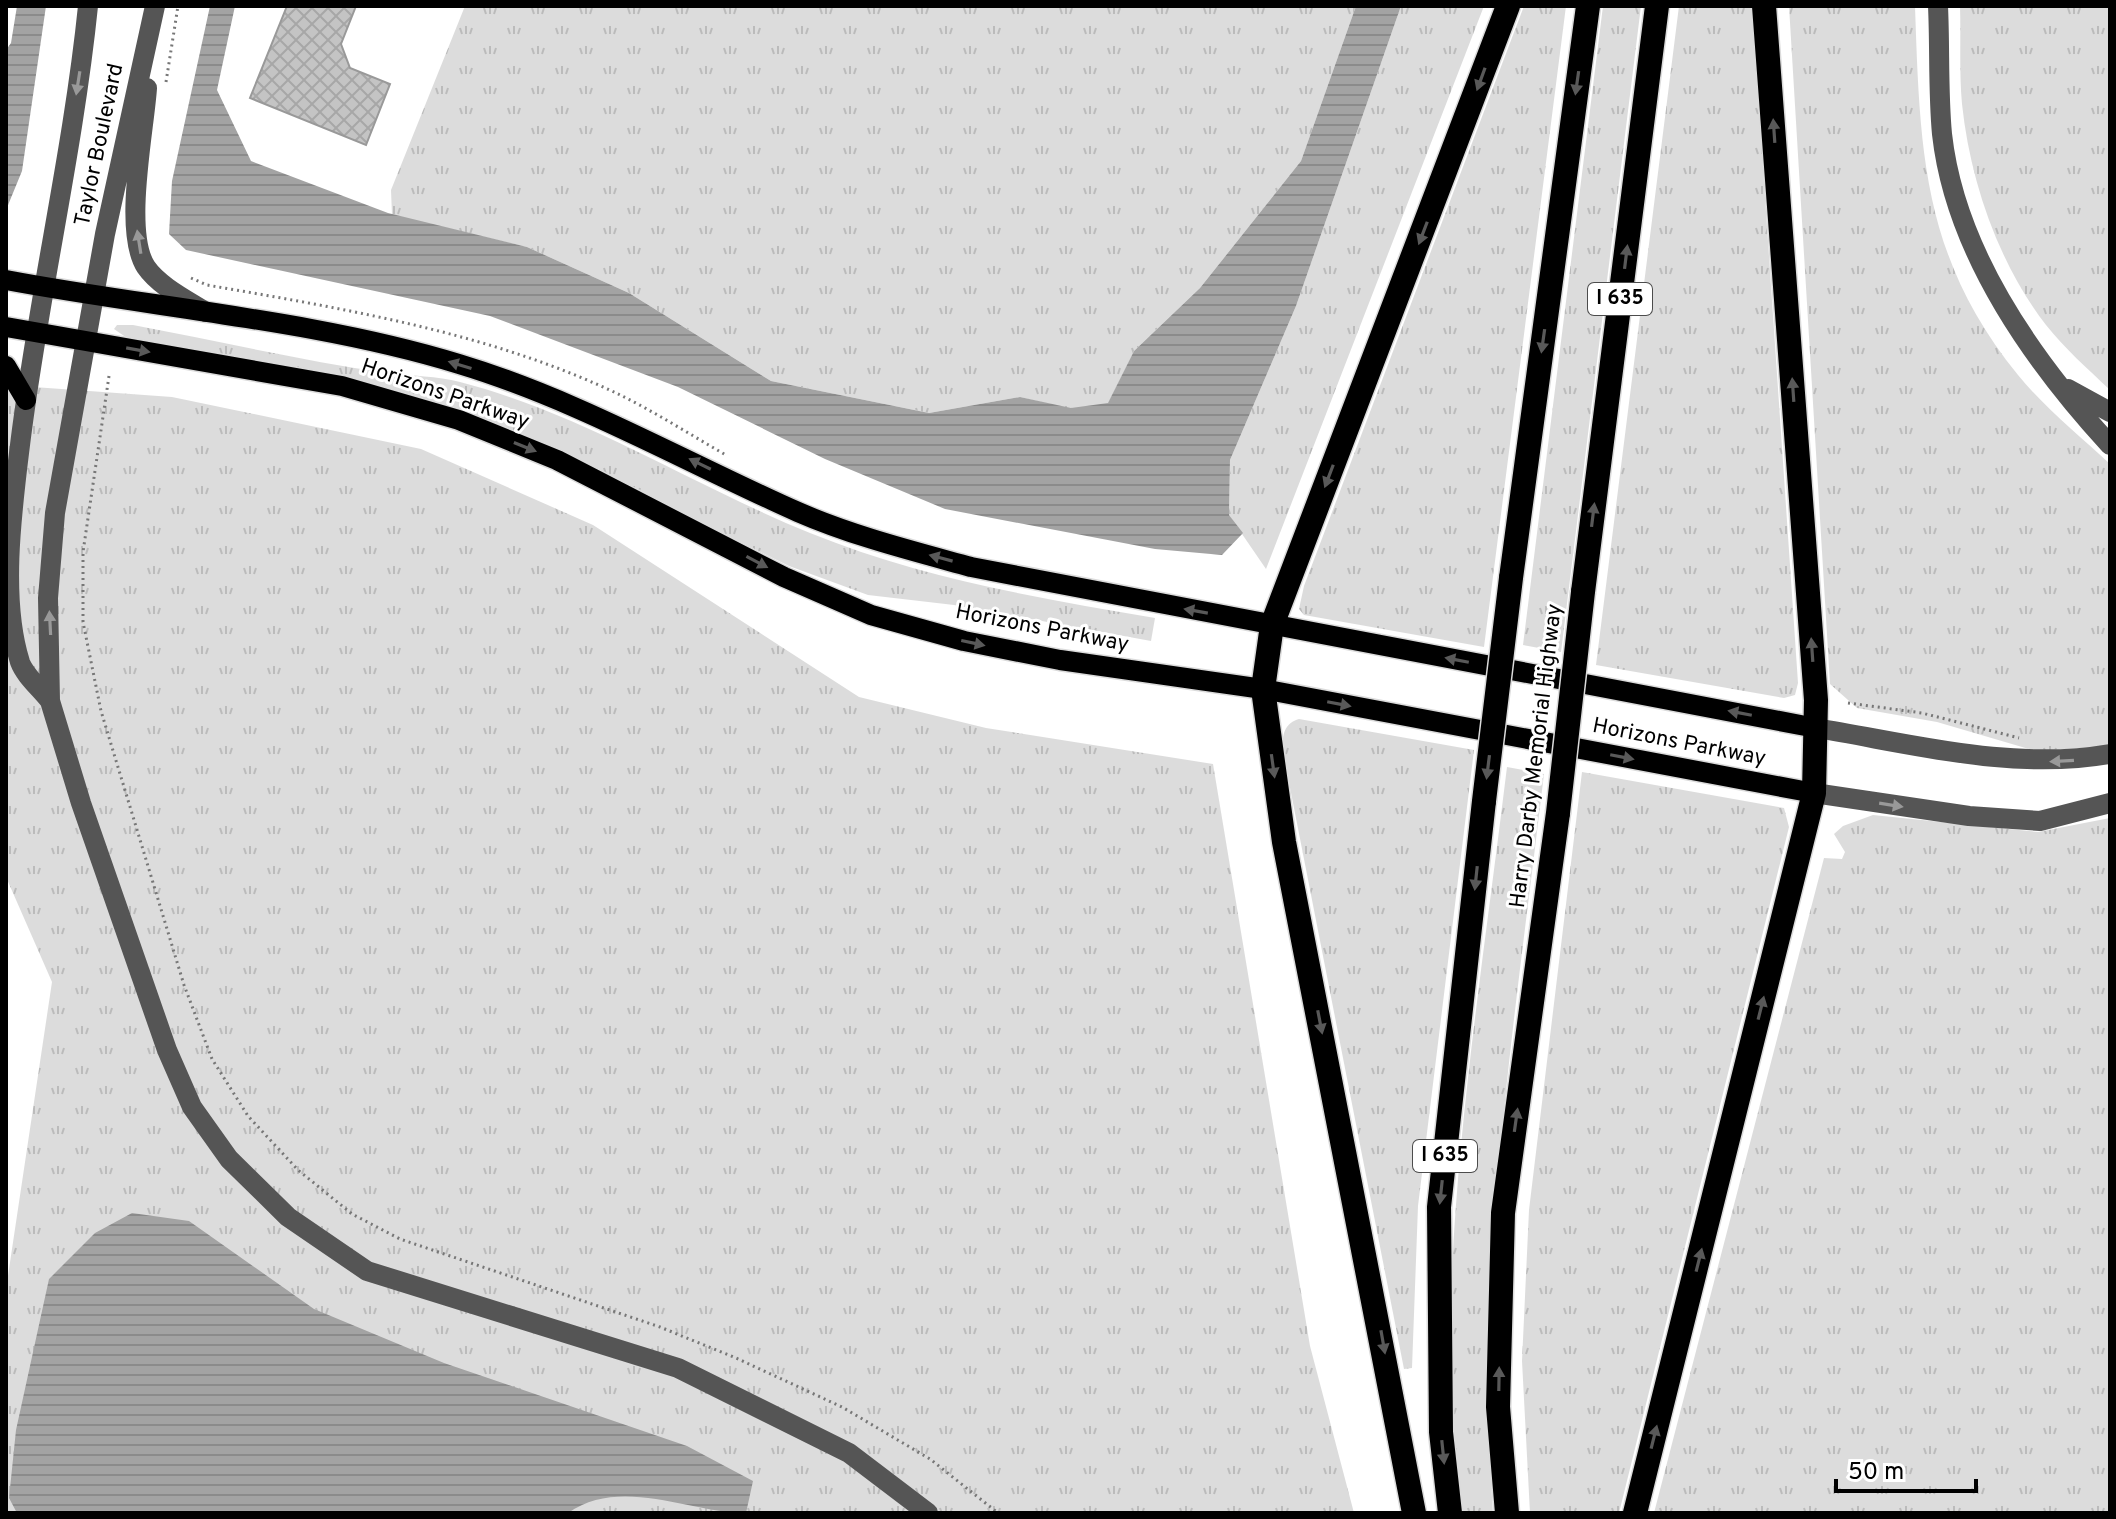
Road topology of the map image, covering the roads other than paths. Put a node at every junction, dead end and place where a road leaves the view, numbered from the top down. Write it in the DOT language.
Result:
graph roads {
  1 [pos="88,6"];
  2 [pos="155,6"];
  3 [pos="1508,6"];
  4 [pos="1588,6"];
  5 [pos="1657,6"];
  6 [pos="1764,6"];
  7 [pos="1938,6"];
  8 [pos="146,41"];
  9 [pos="6,280"];
  10 [pos="43,287"];
  11 [pos="94,295"];
  12 [pos="209,314"];
  13 [pos="6,327"];
  14 [pos="35,332"];
  15 [pos="85,341"];
  16 [pos="6,366"];
  17 [pos="2063,386"];
  18 [pos="26,400"];
  19 [pos="2110,412"];
  20 [pos="2110,445"];
  21 [pos="1272,625"];
  22 [pos="1263,689"];
  23 [pos="50,701"];
  24 [pos="1816,728"];
  25 [pos="2110,754"];
  26 [pos="1814,793"];
  27 [pos="2110,803"];
  28 [pos="928,1513"];
  29 [pos="1414,1513"];
  30 [pos="1450,1513"];
  31 [pos="1507,1513"];
  32 [pos="1635,1513"];
  1 -- 10 [label="street, Taylor Boulevard, one-way"];
  2 -- 8 [label="street, Taylor Boulevard"];
  3 -- 21 [label="highway, one-way"];
  4 -- 30 [label="highway, Harry Darby Memorial Highway / I 635, one-way, bridge"];
  31 -- 5 [label="highway, Harry Darby Memorial Highway / I 635, one-way, bridge"];
  24 -- 6 [label="highway, one-way"];
  7 -- 17 [label="street"];
  8 -- 11 [label="street, Taylor Boulevard"];
  12 -- 8 [label="street, one-way"];
  9 -- 10 [label="main road, Horizons Parkway"];
  10 -- 11 [label="main road, Horizons Parkway"];
  10 -- 14 [label="street, Taylor Boulevard"];
  11 -- 12 [label="main road, Horizons Parkway"];
  11 -- 15 [label="street, Taylor Boulevard"];
  21 -- 12 [label="main road, Horizons Parkway, one-way"];
  13 -- 14 [label="main road, Horizons Parkway"];
  14 -- 15 [label="main road, Horizons Parkway"];
  14 -- 18 [label="street, Taylor Boulevard"];
  15 -- 22 [label="main road, Horizons Parkway, one-way"];
  23 -- 15 [label="street, Taylor Boulevard, one-way"];
  16 -- 18 [label="main road"];
  17 -- 19 [label="street"];
  17 -- 20 [label="street"];
  18 -- 23 [label="street, Taylor Boulevard"];
  21 -- 22 [label="highway"];
  24 -- 21 [label="main road, Horizons Parkway, one-way"];
  22 -- 26 [label="main road, Horizons Parkway, one-way"];
  22 -- 29 [label="highway, one-way"];
  23 -- 28 [label="street"];
  25 -- 24 [label="street, Horizons Parkway, one-way"];
  24 -- 26 [label="highway"];
  26 -- 27 [label="street, Horizons Parkway, one-way"];
  32 -- 26 [label="highway, one-way"];
}
